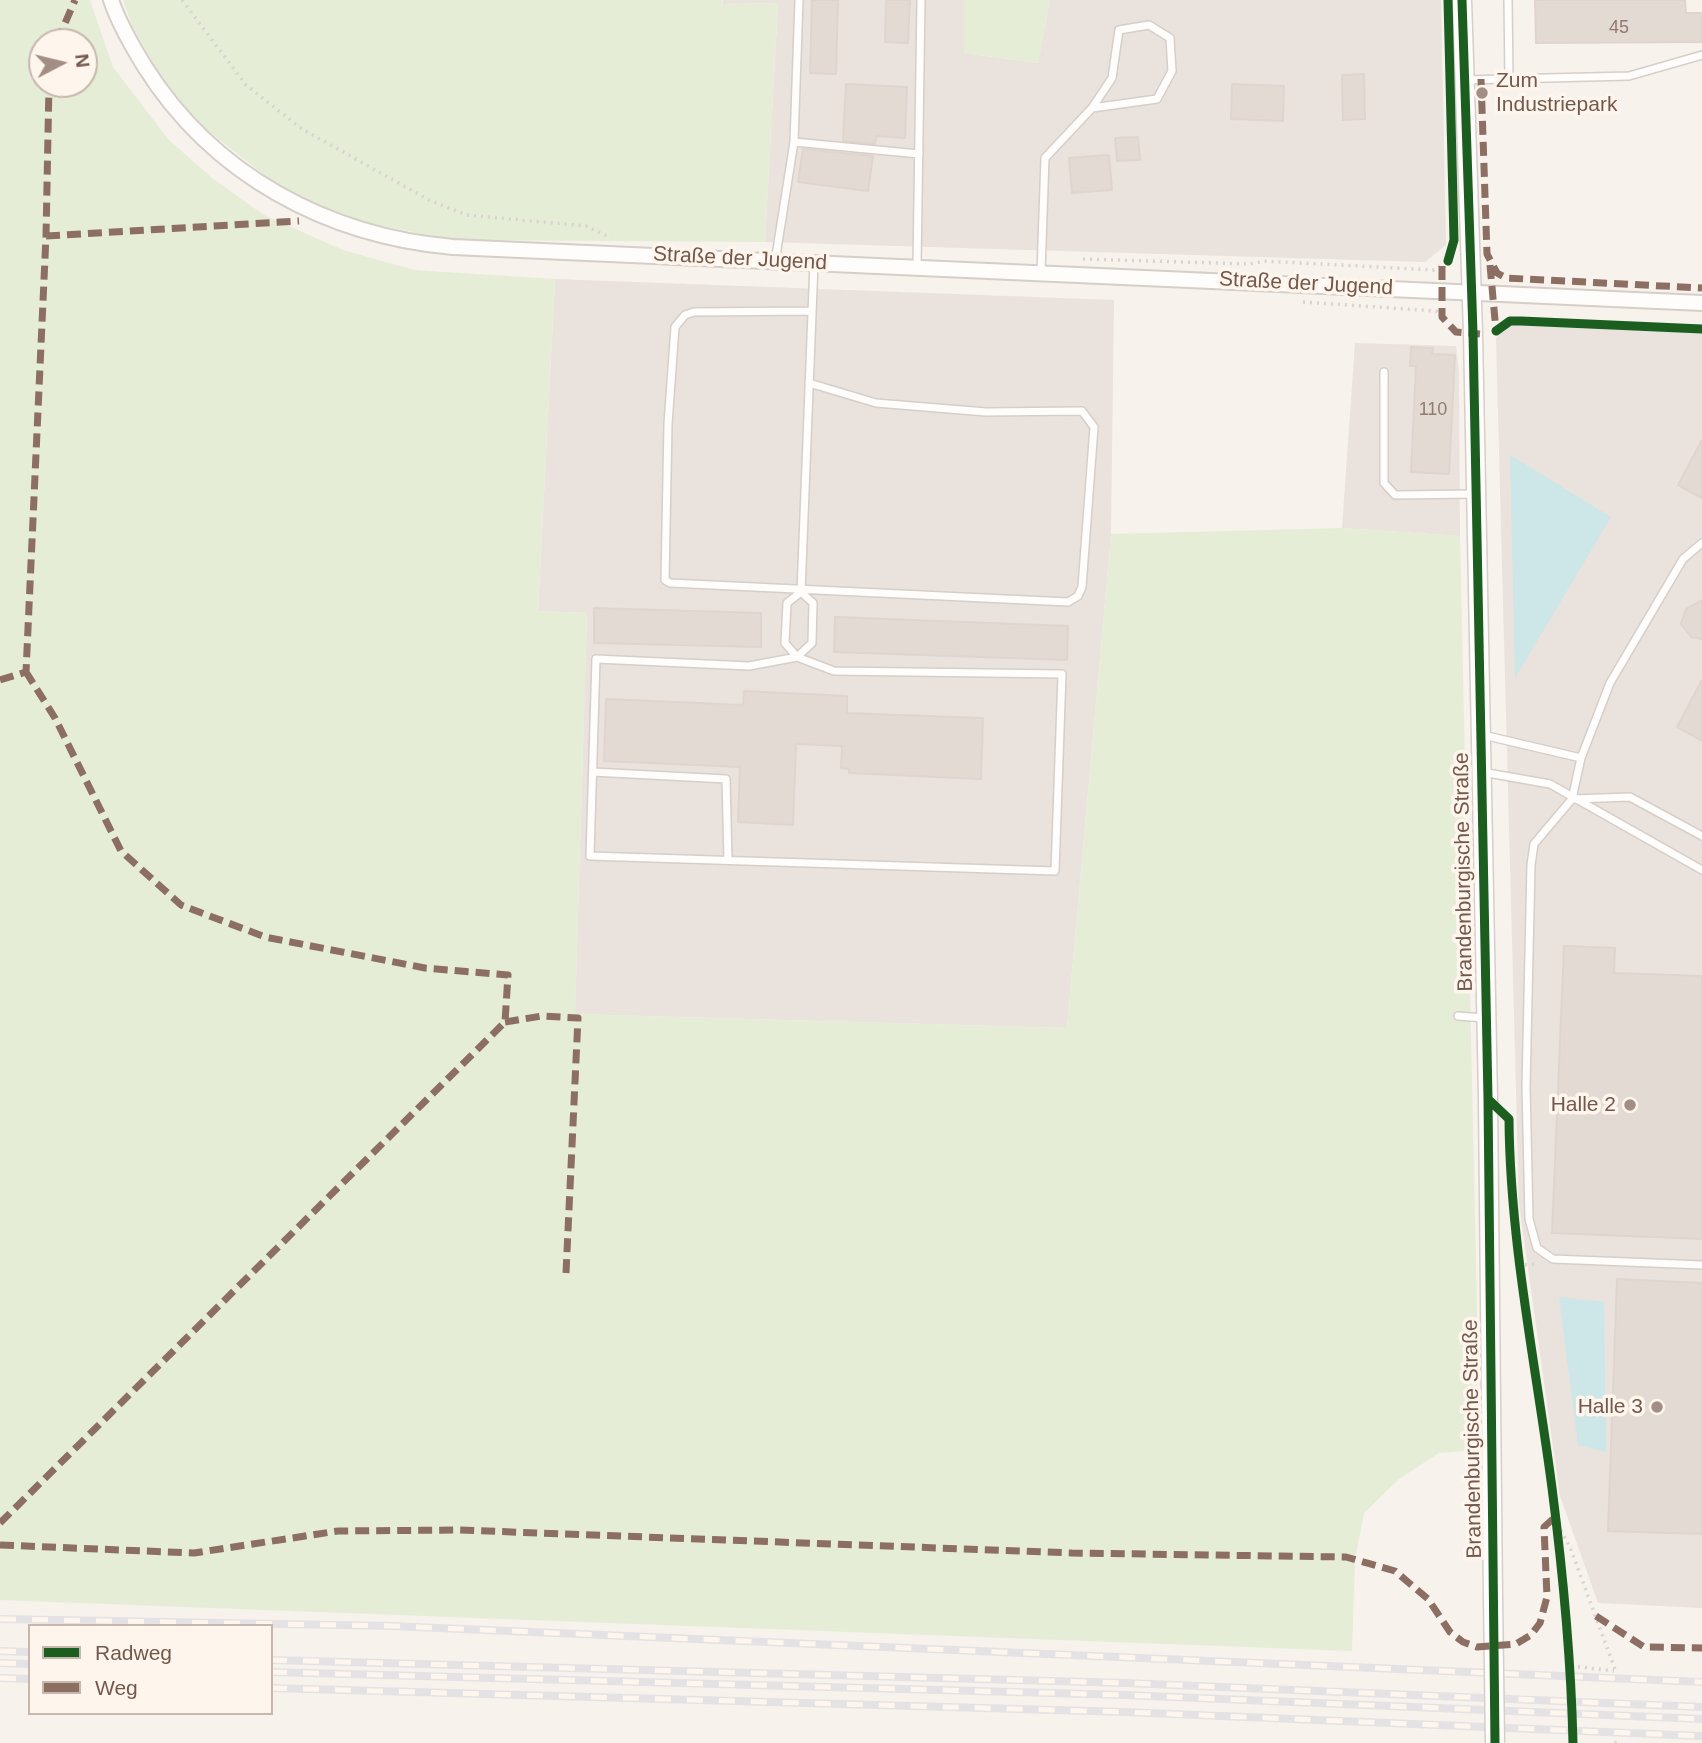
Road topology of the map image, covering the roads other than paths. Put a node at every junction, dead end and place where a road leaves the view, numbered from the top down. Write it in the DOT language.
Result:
graph roads {
  1 [pos="111,0"];
  2 [pos="799,0"];
  3 [pos="921,0"];
  4 [pos="1462,0"];
  5 [pos="1508,0"];
  6 [pos="1702,55"];
  7 [pos="1508,79"];
  8 [pos="1464,80"];
  9 [pos="1092,108"];
  10 [pos="794,142"];
  11 [pos="919,154"];
  12 [pos="775,262"];
  13 [pos="814,263"];
  14 [pos="917,267"];
  15 [pos="1041,272"];
  16 [pos="1472,295"];
  17 [pos="1702,303"];
  18 [pos="812,311"];
  19 [pos="1384,372"];
  20 [pos="809,383"];
  21 [pos="1474,494"];
  22 [pos="1702,543"];
  23 [pos="801,592"];
  24 [pos="797,657"];
  25 [pos="1479,734"];
  26 [pos="1581,758"];
  27 [pos="1480,771"];
  28 [pos="593,772"];
  29 [pos="1572,799"];
  30 [pos="1702,836"];
  31 [pos="729,860"];
  32 [pos="1702,870"];
  33 [pos="1458,1016"];
  34 [pos="1484,1018"];
  35 [pos="1702,1265"];
  36 [pos="1495,1743"];
  1 -- 12 [label="street, Straße der Jugend"];
  2 -- 10 [label="lane"];
  3 -- 11 [label="lane"];
  4 -- 8 [label="street, Brandenburgische Straße"];
  5 -- 7 [label="lane"];
  6 -- 7 [label="lane"];
  7 -- 8 [label="lane"];
  8 -- 16 [label="street, Brandenburgische Straße"];
  9 -- 9 [label="lane"];
  9 -- 15 [label="lane"];
  10 -- 11 [label="lane"];
  10 -- 12 [label="lane"];
  11 -- 14 [label="lane"];
  12 -- 13 [label="street, Straße der Jugend"];
  13 -- 14 [label="street, Straße der Jugend"];
  13 -- 18 [label="lane"];
  14 -- 15 [label="street, Straße der Jugend"];
  15 -- 16 [label="street, Straße der Jugend"];
  16 -- 17 [label="street"];
  16 -- 21 [label="street, Brandenburgische Straße"];
  18 -- 20 [label="lane"];
  18 -- 23 [label="lane"];
  19 -- 21 [label="lane"];
  20 -- 23 [label="lane"];
  20 -- 23 [label="lane"];
  21 -- 25 [label="street, Brandenburgische Straße"];
  22 -- 26 [label="lane"];
  23 -- 24 [label="lane"];
  23 -- 24 [label="lane"];
  24 -- 28 [label="lane"];
  24 -- 31 [label="lane"];
  25 -- 26 [label="lane"];
  25 -- 27 [label="street, Brandenburgische Straße"];
  26 -- 29 [label="lane"];
  27 -- 29 [label="lane"];
  27 -- 34 [label="street, Brandenburgische Straße"];
  28 -- 31 [label="lane"];
  28 -- 31 [label="lane"];
  29 -- 30 [label="lane"];
  29 -- 32 [label="lane"];
  29 -- 35 [label="lane"];
  33 -- 34 [label="lane"];
  34 -- 36 [label="street, Brandenburgische Straße, bridge"];
}
